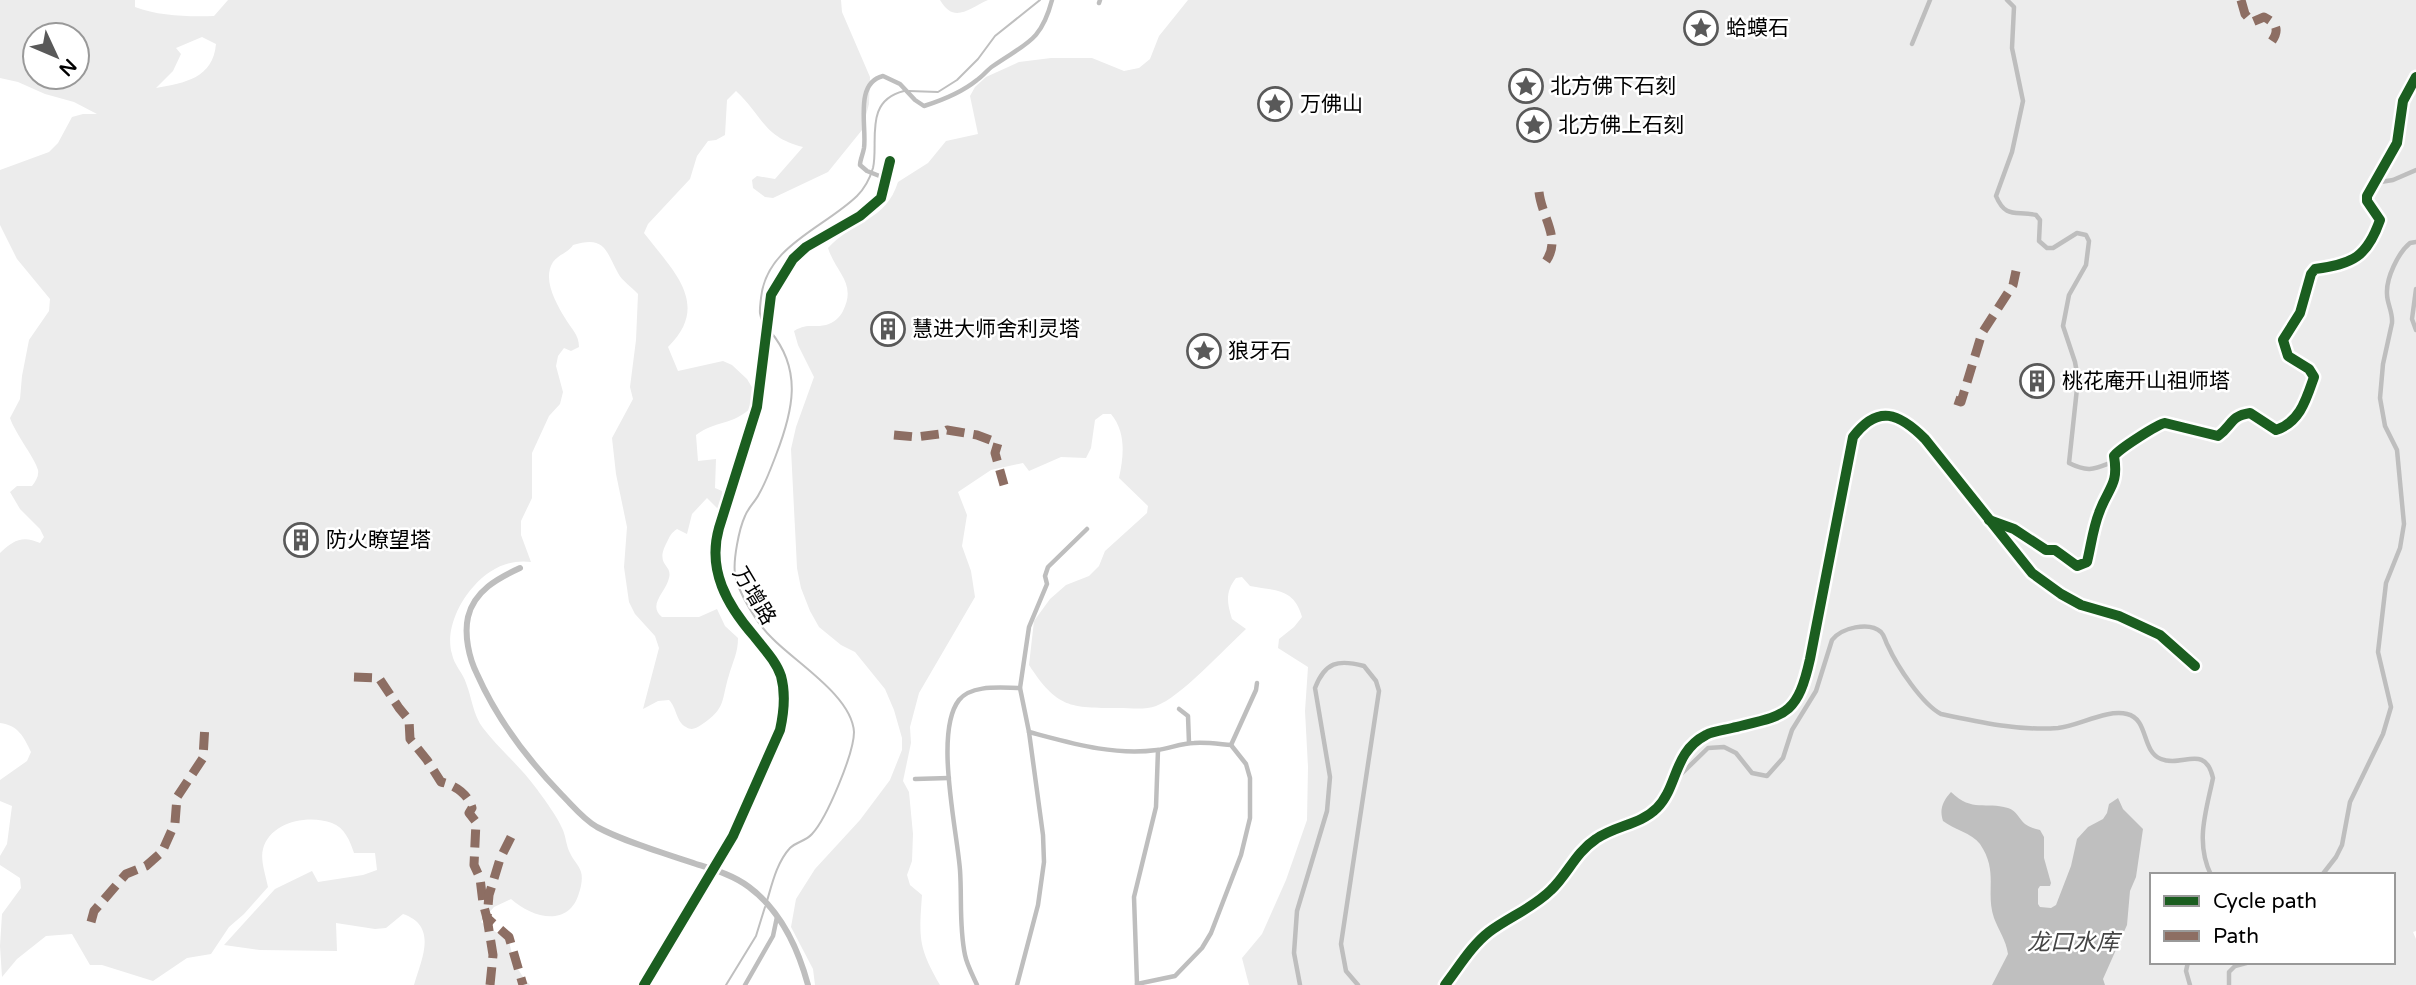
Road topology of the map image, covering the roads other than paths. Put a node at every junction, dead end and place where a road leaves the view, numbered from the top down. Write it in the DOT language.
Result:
graph roads {
  1 [pos="1052,0"];
  2 [pos="1930,0"];
  3 [pos="2007,0"];
  4 [pos="1912,44"];
  5 [pos="2416,77"];
  6 [pos="890,161"];
  7 [pos="2416,170"];
  8 [pos="887,179"];
  9 [pos="2374,183"];
  10 [pos="2416,242"];
  11 [pos="2416,289"];
  12 [pos="2416,330"];
  13 [pos="2115,461"];
  14 [pos="1989,520"];
  15 [pos="1087,529"];
  16 [pos="520,568"];
  17 [pos="2196,666"];
  18 [pos="1257,683"];
  19 [pos="1020,688"];
  20 [pos="1179,709"];
  21 [pos="1029,732"];
  22 [pos="1189,743"];
  23 [pos="1231,745"];
  24 [pos="1158,750"];
  25 [pos="949,778"];
  26 [pos="915,779"];
  27 [pos="1670,784"];
  28 [pos="713,869"];
  29 [pos="2209,873"];
  30 [pos="2324,873"];
  31 [pos="775,913"];
  32 [pos="2188,964"];
  33 [pos="2242,964"];
  34 [pos="1137,984"];
  35 [pos="644,985"];
  36 [pos="745,985"];
  37 [pos="808,985"];
  38 [pos="978,985"];
  39 [pos="1017,985"];
  40 [pos="1300,985"];
  41 [pos="1358,985"];
  42 [pos="1445,985"];
  43 [pos="2190,985"];
  44 [pos="2229,985"];
  1 -- 8 [label="street"];
  2 -- 4 [label="street"];
  3 -- 13 [label="street"];
  5 -- 9 [label="street"];
  6 -- 8 [label="street, 万增路"];
  7 -- 9 [label="street"];
  8 -- 28 [label="street, 万增路"];
  9 -- 13 [label="street"];
  10 -- 30 [label="street"];
  11 -- 12 [label="street"];
  13 -- 14 [label="street"];
  14 -- 17 [label="street"];
  14 -- 27 [label="street"];
  15 -- 19 [label="street"];
  16 -- 28 [label="street"];
  18 -- 23 [label="street"];
  19 -- 21 [label="street"];
  19 -- 25 [label="street"];
  20 -- 22 [label="street"];
  21 -- 24 [label="street"];
  21 -- 39 [label="street"];
  22 -- 23 [label="street"];
  22 -- 24 [label="street"];
  23 -- 34 [label="street"];
  24 -- 34 [label="street"];
  25 -- 26 [label="street"];
  25 -- 38 [label="street"];
  27 -- 29 [label="street"];
  27 -- 42 [label="street"];
  28 -- 31 [label="street"];
  28 -- 35 [label="street, 万增路"];
  31 -- 36 [label="street"];
  31 -- 37 [label="street"];
  32 -- 43 [label="street"];
  33 -- 44 [label="street"];
  40 -- 41 [label="street"];
}
